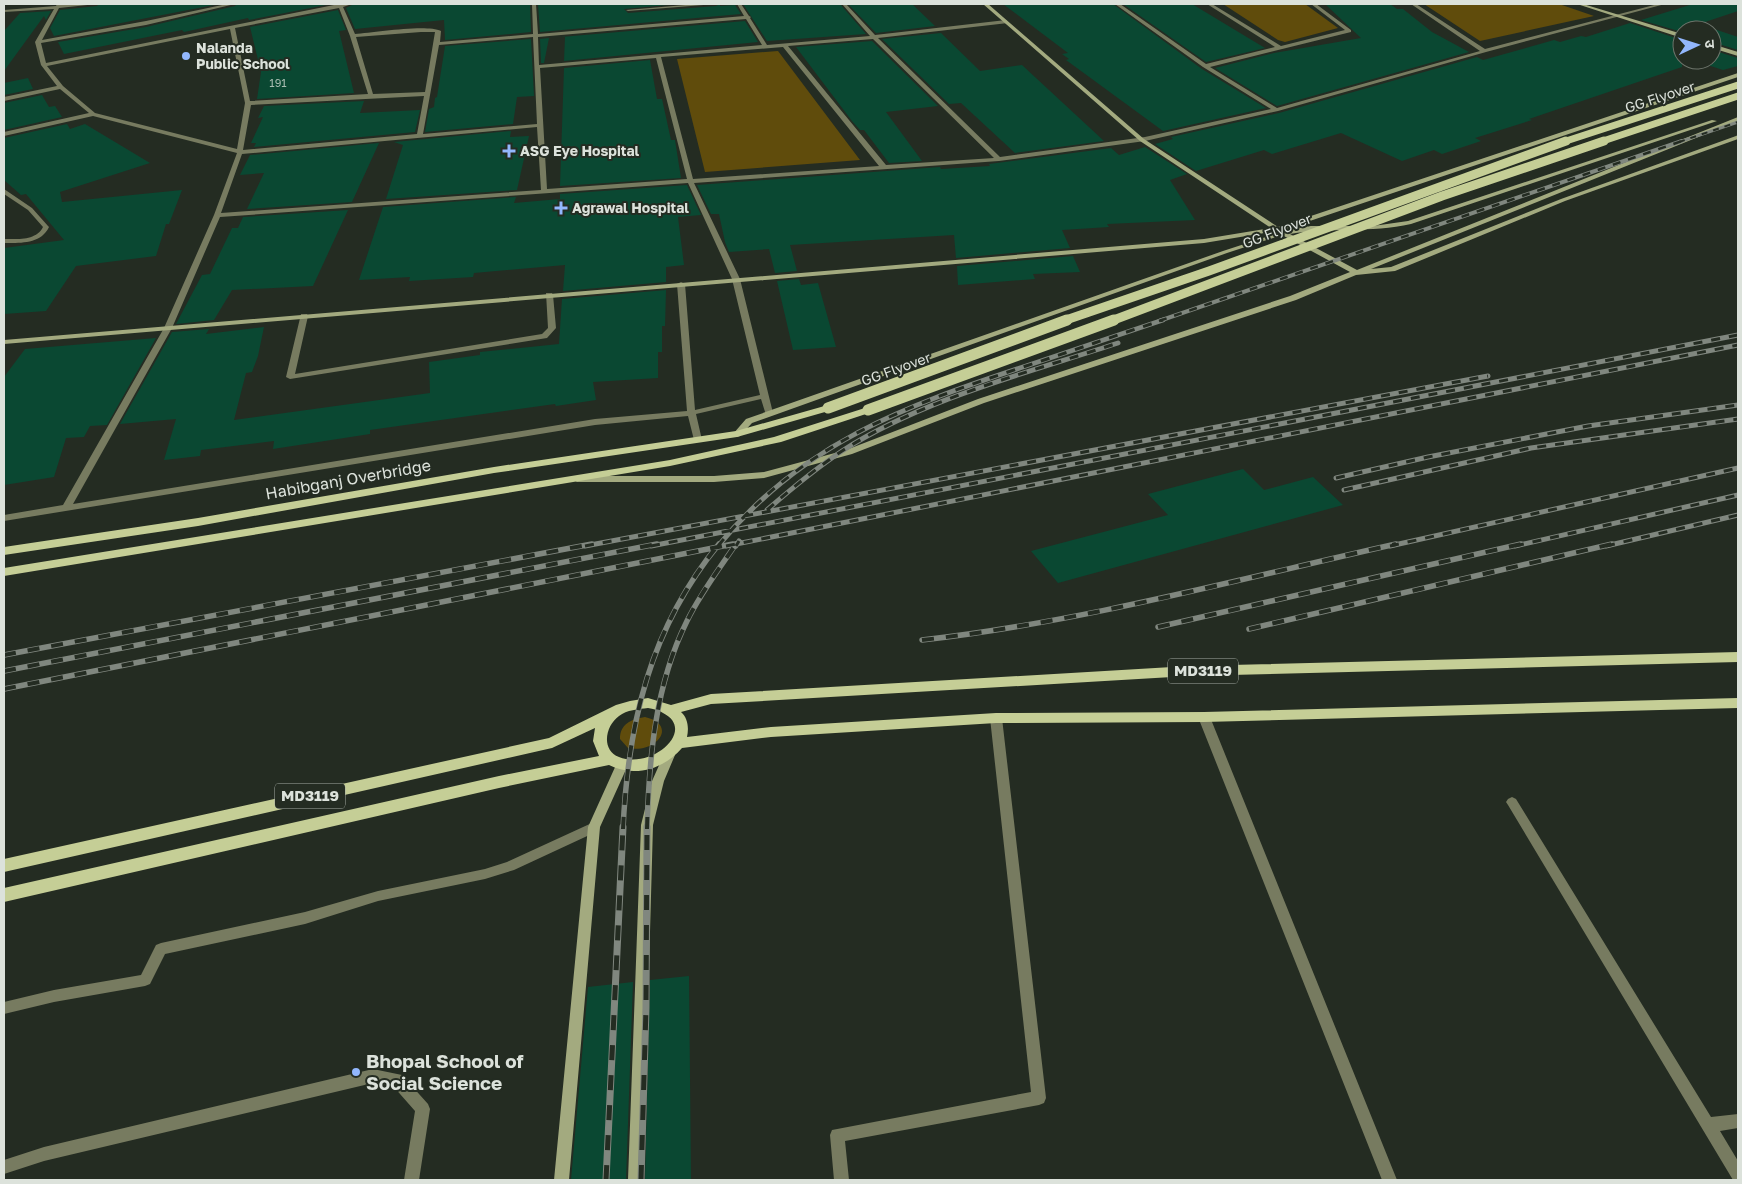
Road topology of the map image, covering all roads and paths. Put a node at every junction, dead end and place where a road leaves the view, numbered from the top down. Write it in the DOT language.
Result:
graph roads {
  1 [pos="95,4"];
  2 [pos="233,4"];
  3 [pos="350,4"];
  4 [pos="534,4"];
  5 [pos="626,4"];
  6 [pos="714,4"];
  7 [pos="740,4"];
  8 [pos="844,4"];
  9 [pos="985,4"];
  10 [pos="1117,4"];
  11 [pos="1209,4"];
  12 [pos="1313,4"];
  13 [pos="1413,4"];
  14 [pos="1579,4"];
  15 [pos="1663,4"];
  16 [pos="58,5"];
  17 [pos="340,5"];
  18 [pos="628,10"];
  19 [pos="4,11"];
  20 [pos="1619,16"];
  21 [pos="749,17"];
  22 [pos="1006,22"];
  23 [pos="633,27"];
  24 [pos="232,28"];
  25 [pos="1672,33"];
  26 [pos="535,35"];
  27 [pos="353,36"];
  28 [pos="874,37"];
  29 [pos="38,42"];
  30 [pos="437,44"];
  31 [pos="784,44"];
  32 [pos="765,46"];
  33 [pos="1280,48"];
  34 [pos="1722,49"];
  35 [pos="1484,51"];
  36 [pos="1738,54"];
  37 [pos="658,55"];
  38 [pos="44,65"];
  39 [pos="1205,66"];
  40 [pos="536,67"];
  41 [pos="1738,75"];
  42 [pos="1738,85"];
  43 [pos="61,87"];
  44 [pos="427,94"];
  45 [pos="370,96"];
  46 [pos="1738,96"];
  47 [pos="4,99"];
  48 [pos="248,103"];
  49 [pos="1276,110"];
  50 [pos="1738,113"];
  51 [pos="93,114"];
  52 [pos="1738,119"];
  53 [pos="541,125"];
  54 [pos="4,134"];
  55 [pos="419,137"];
  56 [pos="1738,137"];
  57 [pos="1142,140"];
  58 [pos="240,152"];
  59 [pos="999,159"];
  60 [pos="883,166"];
  61 [pos="690,180"];
  62 [pos="4,190"];
  63 [pos="544,192"];
  64 [pos="217,215"];
  65 [pos="1280,231"];
  66 [pos="4,242"];
  67 [pos="1357,273"];
  68 [pos="736,279"];
  69 [pos="681,284"];
  70 [pos="549,295"];
  71 [pos="304,316"];
  72 [pos="168,328"];
  73 [pos="4,342"];
  74 [pos="765,396"];
  75 [pos="692,412"];
  76 [pos="769,414"];
  77 [pos="737,434"];
  78 [pos="698,440"];
  79 [pos="571,479"];
  80 [pos="67,507"];
  81 [pos="4,518"];
  82 [pos="4,551"];
  83 [pos="4,572"];
  84 [pos="1738,657"];
  85 [pos="1738,703"];
  86 [pos="671,710"];
  87 [pos="612,714"];
  88 [pos="1204,717"];
  89 [pos="996,718"];
  90 [pos="679,743"];
  91 [pos="669,755"];
  92 [pos="616,762"];
  93 [pos="1512,802"];
  94 [pos="594,827"];
  95 [pos="4,866"];
  96 [pos="4,895"];
  97 [pos="4,1008"];
  98 [pos="1738,1121"];
  99 [pos="1708,1125"];
  100 [pos="4,1167"];
  101 [pos="1738,1175"];
  102 [pos="412,1180"];
  103 [pos="561,1180"];
  104 [pos="635,1180"];
  105 [pos="841,1180"];
  106 [pos="1390,1180"];
  1 -- 16 [label="street"];
  2 -- 29 [label="street"];
  3 -- 17 [label="street"];
  4 -- 26 [label="street"];
  5 -- 18 [label="street"];
  6 -- 18 [label="street"];
  7 -- 21 [label="street"];
  8 -- 28 [label="street"];
  9 -- 22 [label="street"];
  10 -- 39 [label="street"];
  11 -- 33 [label="street"];
  12 -- 33 [label="street"];
  13 -- 35 [label="street"];
  14 -- 20 [label="street"];
  15 -- 20 [label="street"];
  16 -- 19 [label="street"];
  16 -- 29 [label="street"];
  17 -- 24 [label="street"];
  17 -- 27 [label="street"];
  18 -- 23 [label="street"];
  20 -- 25 [label="street"];
  20 -- 35 [label="street"];
  21 -- 23 [label="street"];
  21 -- 32 [label="street"];
  22 -- 28 [label="street"];
  22 -- 57 [label="street"];
  23 -- 26 [label="street"];
  24 -- 38 [label="street"];
  24 -- 48 [label="street"];
  26 -- 30 [label="street"];
  26 -- 40 [label="street"];
  27 -- 30 [label="street"];
  27 -- 45 [label="street"];
  28 -- 31 [label="street"];
  28 -- 59 [label="street"];
  29 -- 38 [label="street"];
  30 -- 44 [label="street"];
  31 -- 32 [label="street"];
  31 -- 60 [label="street"];
  32 -- 37 [label="street"];
  33 -- 39 [label="street"];
  34 -- 36 [label="street"];
  35 -- 49 [label="street"];
  37 -- 40 [label="street"];
  37 -- 61 [label="street"];
  38 -- 43 [label="street"];
  39 -- 49 [label="street"];
  40 -- 53 [label="street"];
  41 -- 65 [label="street"];
  42 -- 77 [label="main road, GG Flyover, bridge"];
  43 -- 47 [label="street"];
  43 -- 51 [label="street"];
  44 -- 45 [label="street"];
  44 -- 55 [label="street"];
  45 -- 48 [label="street"];
  46 -- 79 [label="main road, GG Flyover, bridge"];
  48 -- 58 [label="street"];
  49 -- 57 [label="street"];
  50 -- 65 [label="street"];
  51 -- 54 [label="street"];
  51 -- 58 [label="street"];
  52 -- 67 [label="street"];
  53 -- 55 [label="street"];
  53 -- 63 [label="street"];
  55 -- 58 [label="street"];
  56 -- 67 [label="street"];
  57 -- 59 [label="street"];
  57 -- 65 [label="street"];
  58 -- 64 [label="street"];
  59 -- 60 [label="street"];
  60 -- 61 [label="street"];
  61 -- 63 [label="street"];
  61 -- 68 [label="street"];
  62 -- 66 [label="street"];
  63 -- 64 [label="street"];
  64 -- 72 [label="street"];
  65 -- 67 [label="street"];
  65 -- 68 [label="street"];
  65 -- 76 [label="street"];
  67 -- 79 [label="street"];
  68 -- 69 [label="street"];
  68 -- 74 [label="street"];
  69 -- 70 [label="street"];
  69 -- 75 [label="street"];
  70 -- 71 [label="street"];
  70 -- 71 [label="street"];
  71 -- 72 [label="street"];
  72 -- 73 [label="street"];
  72 -- 80 [label="street"];
  74 -- 75 [label="street"];
  74 -- 76 [label="street"];
  75 -- 78 [label="street"];
  75 -- 80 [label="street"];
  76 -- 77 [label="street"];
  77 -- 78 [label="main road, Habibganj Overbridge"];
  78 -- 82 [label="main road, Habibganj Overbridge"];
  79 -- 83 [label="main road"];
  80 -- 81 [label="street"];
  84 -- 86 [label="main road, MD3119"];
  85 -- 88 [label="main road"];
  86 -- 87 [label="main road"];
  86 -- 90 [label="main road"];
  87 -- 92 [label="main road"];
  87 -- 95 [label="main road, MD3119"];
  88 -- 89 [label="main road"];
  88 -- 106 [label="street"];
  89 -- 90 [label="main road"];
  89 -- 105 [label="street"];
  90 -- 91 [label="main road"];
  91 -- 92 [label="main road"];
  91 -- 104 [label="street"];
  92 -- 94 [label="street"];
  92 -- 96 [label="main road, MD3119"];
  93 -- 99 [label="street"];
  94 -- 97 [label="street"];
  94 -- 103 [label="street"];
  98 -- 99 [label="street"];
  99 -- 101 [label="street"];
  100 -- 102 [label="street"];
}
